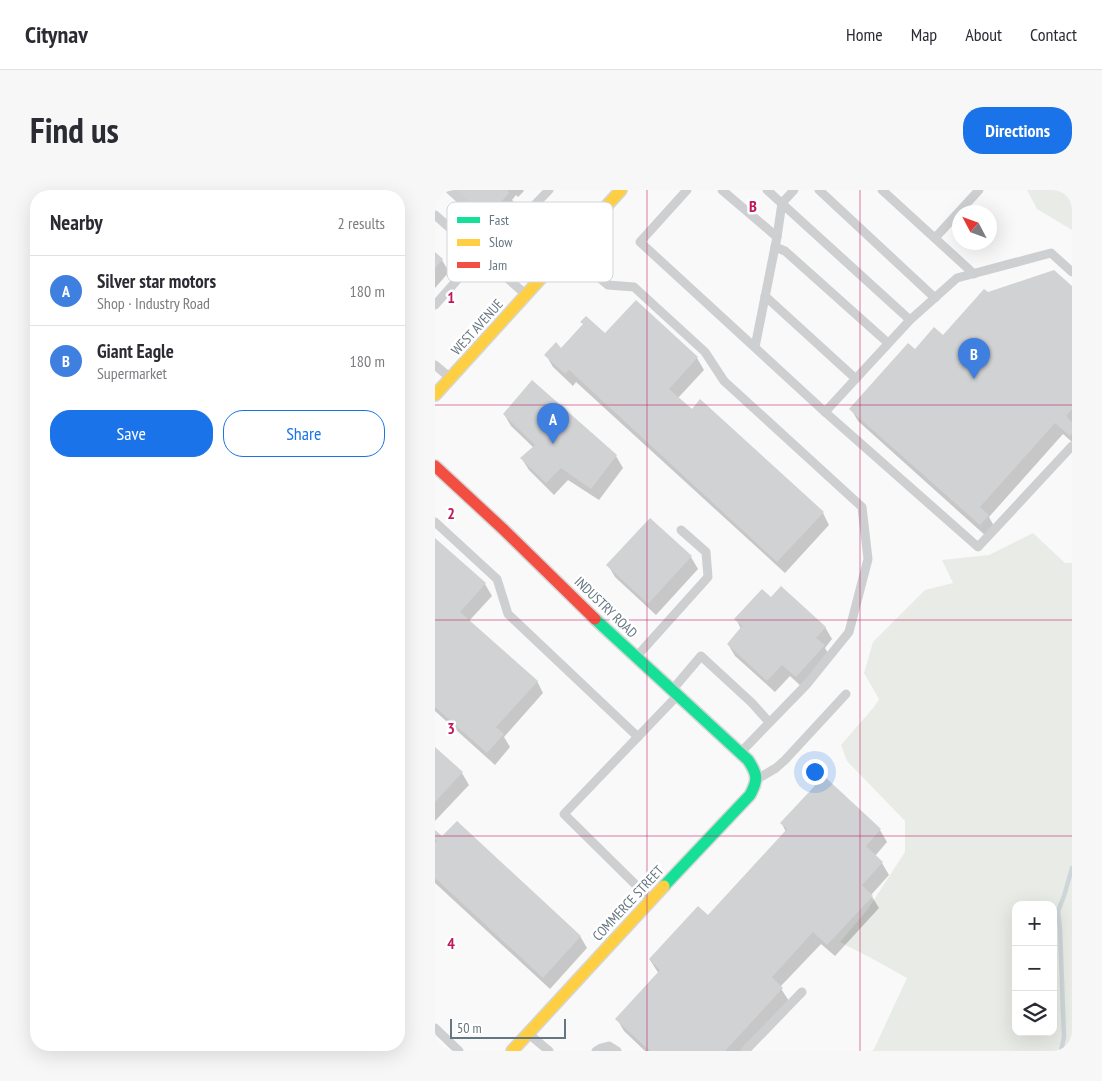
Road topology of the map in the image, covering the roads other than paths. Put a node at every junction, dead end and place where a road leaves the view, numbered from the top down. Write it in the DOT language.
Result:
graph roads {
  1 [pos="450,190"];
  2 [pos="549,190"];
  3 [pos="621,190"];
  4 [pos="687,190"];
  5 [pos="722,190"];
  6 [pos="767,190"];
  7 [pos="794,190"];
  8 [pos="819,190"];
  9 [pos="882,190"];
  10 [pos="979,190"];
  11 [pos="463,202"];
  12 [pos="538,202"];
  13 [pos="610,202"];
  14 [pos="782,203"];
  15 [pos="435,215"];
  16 [pos="447,225"];
  17 [pos="777,237"];
  18 [pos="935,238"];
  19 [pos="775,247"];
  20 [pos="1072,272"];
  21 [pos="974,274"];
  22 [pos="455,282"];
  23 [pos="511,282"];
  24 [pos="538,282"];
  25 [pos="604,282"];
  26 [pos="526,295"];
  27 [pos="765,296"];
  28 [pos="935,298"];
  29 [pos="435,305"];
  30 [pos="910,320"];
  31 [pos="888,343"];
  32 [pos="755,348"];
  33 [pos="435,365"];
  34 [pos="451,377"];
  35 [pos="856,379"];
  36 [pos="435,395"];
  37 [pos="825,412"];
  38 [pos="1072,446"];
  39 [pos="439,474"];
  40 [pos="435,522"];
  41 [pos="681,530"];
  42 [pos="637,657"];
  43 [pos="675,693"];
  44 [pos="846,694"];
  45 [pos="769,722"];
  46 [pos="638,737"];
  47 [pos="740,753"];
  48 [pos="756,775"];
  49 [pos="651,900"];
  50 [pos="802,992"];
  51 [pos="435,1028"];
  52 [pos="528,1033"];
  53 [pos="459,1051"];
  54 [pos="512,1051"];
  55 [pos="549,1051"];
  56 [pos="596,1051"];
  57 [pos="617,1051"];
  58 [pos="745,1051"];
  1 -- 11 [label="lane"];
  2 -- 12 [label="lane"];
  3 -- 13 [label="street, WEST AVENUE"];
  4 -- 32 [label="lane"];
  5 -- 17 [label="lane"];
  6 -- 14 [label="lane"];
  7 -- 14 [label="lane"];
  8 -- 28 [label="lane"];
  9 -- 18 [label="lane"];
  10 -- 18 [label="lane"];
  14 -- 17 [label="lane"];
  14 -- 30 [label="lane"];
  15 -- 16 [label="lane"];
  17 -- 19 [label="lane"];
  18 -- 21 [label="lane"];
  19 -- 27 [label="lane"];
  19 -- 31 [label="lane"];
  20 -- 21 [label="lane"];
  21 -- 28 [label="lane"];
  22 -- 29 [label="lane"];
  23 -- 26 [label="lane"];
  24 -- 26 [label="street, WEST AVENUE"];
  25 -- 45 [label="lane"];
  26 -- 34 [label="street, WEST AVENUE"];
  27 -- 32 [label="lane"];
  27 -- 35 [label="lane"];
  28 -- 30 [label="lane"];
  30 -- 31 [label="lane"];
  31 -- 35 [label="lane"];
  32 -- 37 [label="lane"];
  33 -- 34 [label="lane"];
  34 -- 36 [label="street, WEST AVENUE"];
  35 -- 37 [label="lane"];
  37 -- 38 [label="lane"];
  39 -- 42 [label="street, INDUSTRY ROAD"];
  40 -- 46 [label="lane"];
  41 -- 42 [label="lane"];
  42 -- 43 [label="street, INDUSTRY ROAD"];
  43 -- 45 [label="lane"];
  43 -- 46 [label="lane"];
  43 -- 47 [label="street, INDUSTRY ROAD"];
  44 -- 48 [label="lane"];
  45 -- 47 [label="lane"];
  46 -- 49 [label="lane"];
  47 -- 48 [label="street, INDUSTRY ROAD"];
  48 -- 49 [label="street, COMMERCE STREET"];
  49 -- 52 [label="street, COMMERCE STREET"];
  50 -- 58 [label="lane"];
  51 -- 53 [label="lane"];
  52 -- 54 [label="street, COMMERCE STREET"];
  52 -- 55 [label="lane"];
  56 -- 57 [label="lane"];
}
